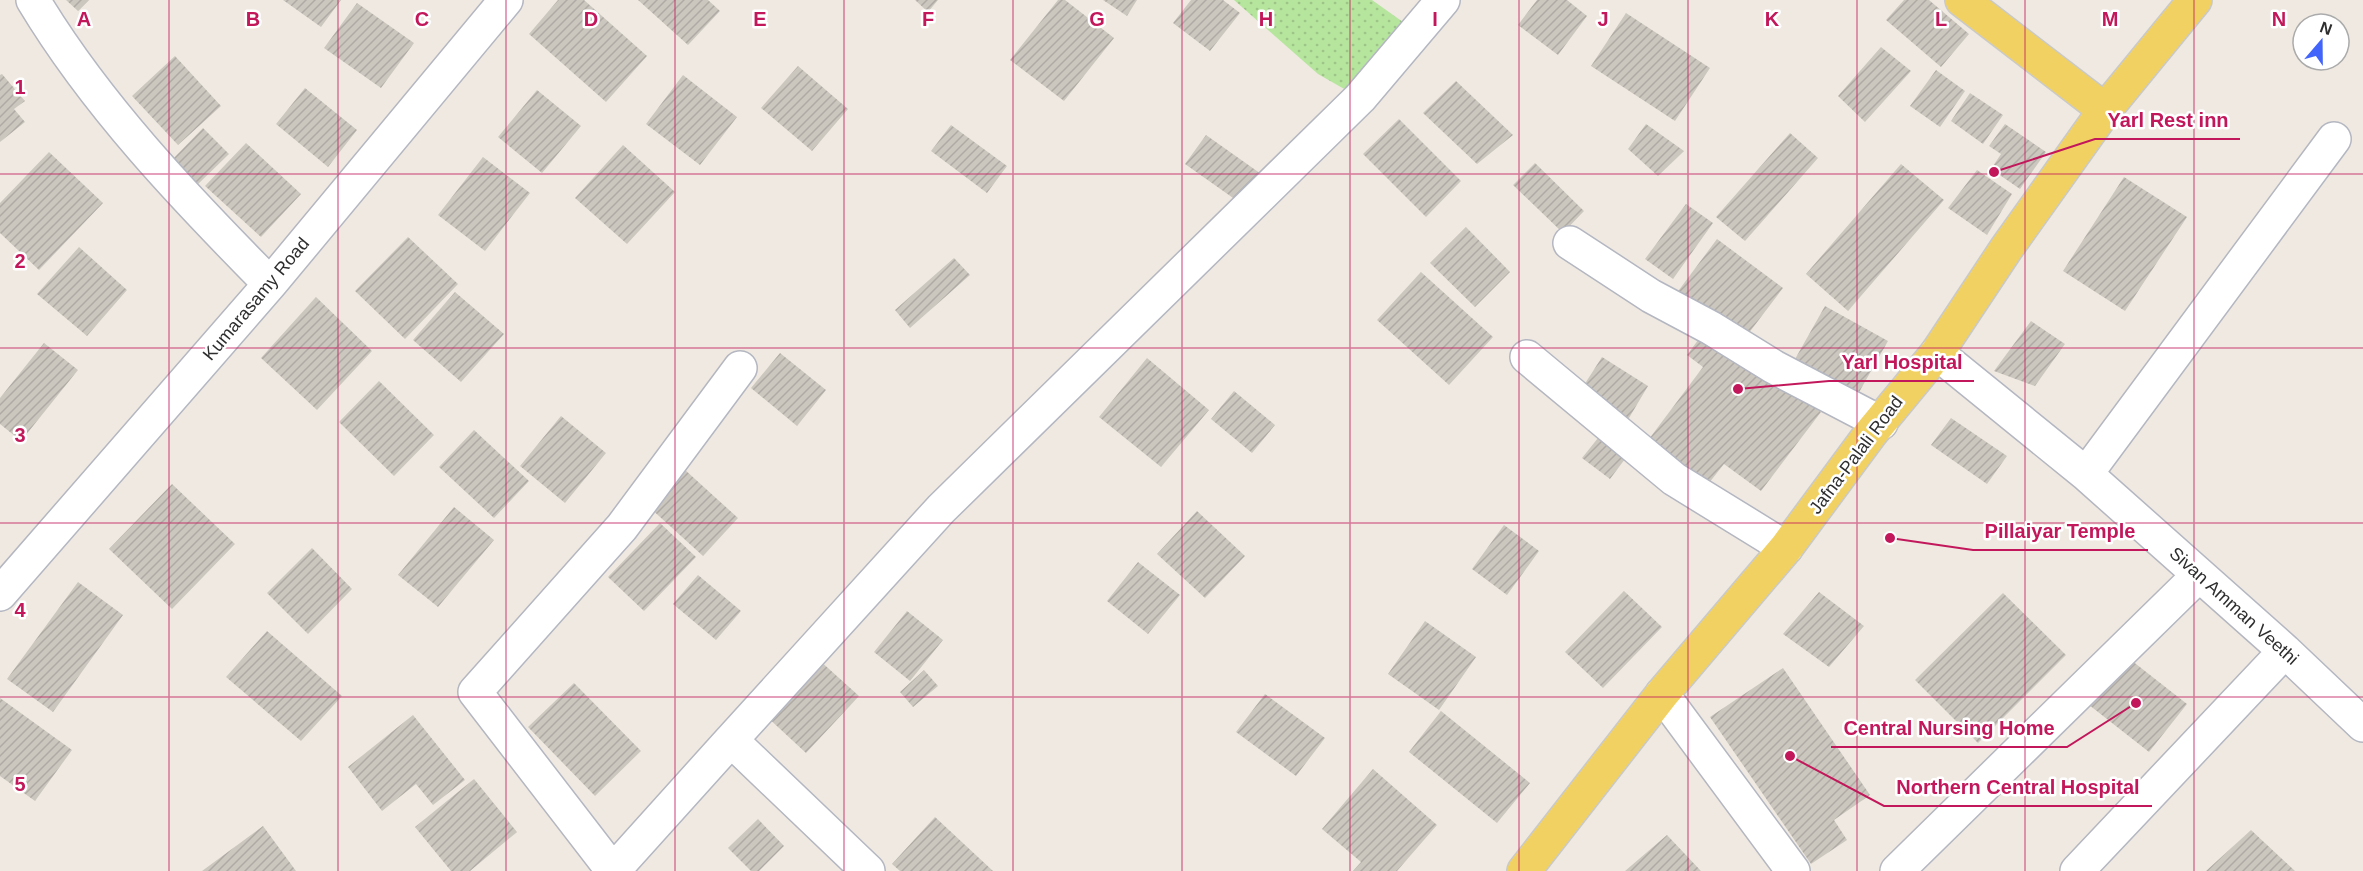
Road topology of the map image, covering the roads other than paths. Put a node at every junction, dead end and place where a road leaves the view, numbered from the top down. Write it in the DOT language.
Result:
graph roads {
  1 [pos="33,0"];
  2 [pos="506,0"];
  3 [pos="1443,0"];
  4 [pos="1962,0"];
  5 [pos="2195,0"];
  6 [pos="2105,110"];
  7 [pos="2334,139"];
  8 [pos="1570,243"];
  9 [pos="270,284"];
  10 [pos="1936,353"];
  11 [pos="1527,357"];
  12 [pos="740,368"];
  13 [pos="1881,423"];
  14 [pos="2086,474"];
  15 [pos="1786,548"];
  16 [pos="2199,575"];
  17 [pos="0,594"];
  18 [pos="2285,651"];
  19 [pos="1662,694"];
  20 [pos="2363,725"];
  21 [pos="731,740"];
  22 [pos="868,871"];
  23 [pos="1524,871"];
  24 [pos="1793,871"];
  25 [pos="1897,871"];
  26 [pos="2077,871"];
  1 -- 9 [label="street"];
  2 -- 9 [label="street, Kumarasamy Road"];
  3 -- 21 [label="street"];
  4 -- 6 [label="main road"];
  5 -- 6 [label="main road, Jafna-Palali Road"];
  6 -- 10 [label="main road, Jafna-Palali Road"];
  7 -- 14 [label="street"];
  8 -- 13 [label="street"];
  9 -- 17 [label="street, Kumarasamy Road"];
  10 -- 13 [label="main road, Jafna-Palali Road"];
  10 -- 14 [label="street, Sivan Amman Veethi"];
  11 -- 15 [label="street"];
  12 -- 21 [label="street"];
  13 -- 15 [label="main road, Jafna-Palali Road"];
  14 -- 16 [label="street, Sivan Amman Veethi"];
  15 -- 19 [label="main road, Jafna-Palali Road"];
  16 -- 18 [label="street, Sivan Amman Veethi"];
  16 -- 25 [label="street"];
  18 -- 20 [label="street, Sivan Amman Veethi"];
  18 -- 26 [label="street"];
  19 -- 23 [label="main road, Jafna-Palali Road"];
  19 -- 24 [label="street"];
  21 -- 22 [label="street"];
}
